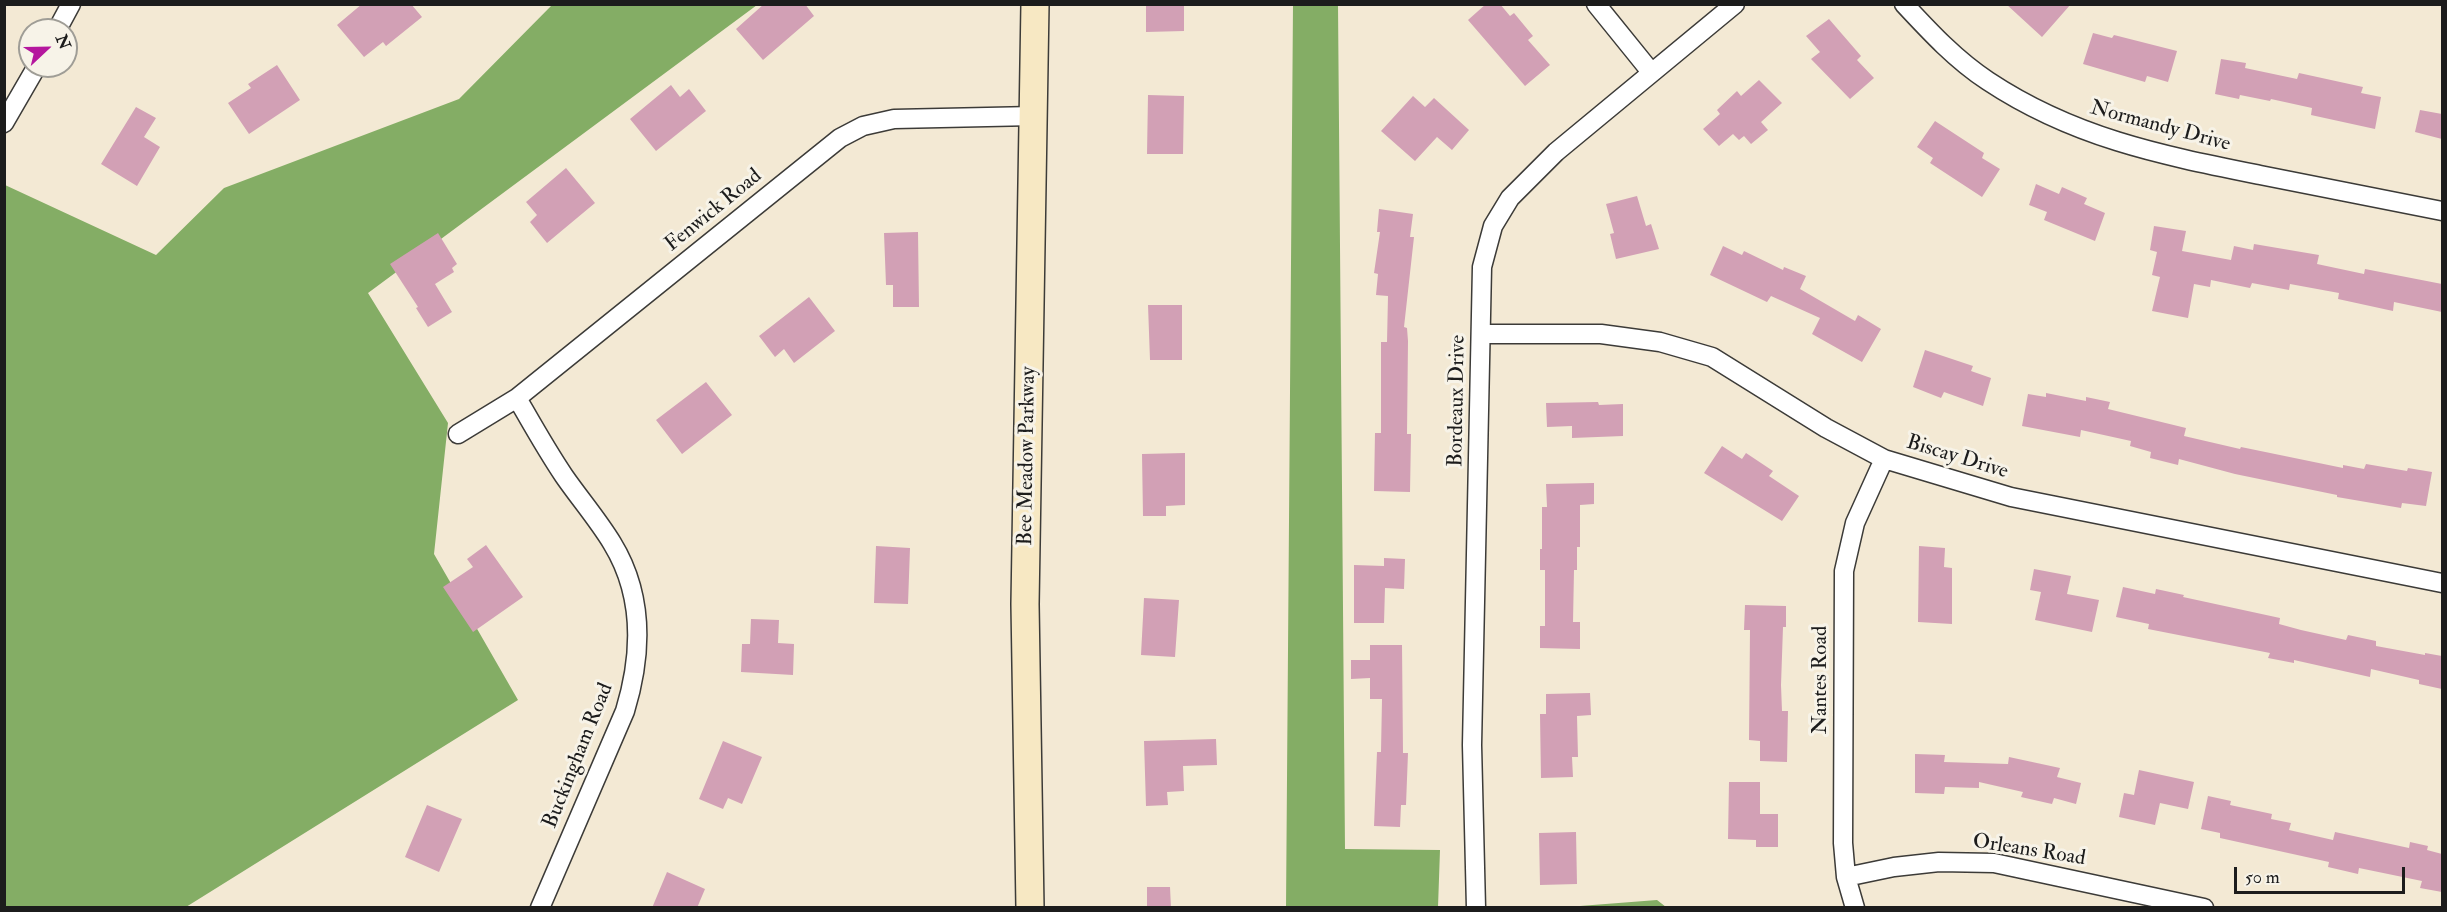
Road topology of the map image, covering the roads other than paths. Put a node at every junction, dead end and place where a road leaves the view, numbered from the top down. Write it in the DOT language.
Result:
graph roads {
  1 [pos="71,4"];
  2 [pos="1035,4"];
  3 [pos="1596,4"];
  4 [pos="1735,4"];
  5 [pos="1904,4"];
  6 [pos="63,18"];
  7 [pos="1652,72"];
  8 [pos="30,78"];
  9 [pos="1034,116"];
  10 [pos="4,123"];
  11 [pos="2442,211"];
  12 [pos="1482,333"];
  13 [pos="517,398"];
  14 [pos="458,434"];
  15 [pos="1884,459"];
  16 [pos="2442,583"];
  17 [pos="1846,877"];
  18 [pos="540,908"];
  19 [pos="1029,908"];
  20 [pos="1476,908"];
  21 [pos="1855,908"];
  22 [pos="2204,908"];
  1 -- 6 [label="street"];
  2 -- 9 [label="street, Bee Meadow Parkway"];
  3 -- 7 [label="street"];
  4 -- 7 [label="street, Bordeaux Drive"];
  5 -- 11 [label="street, Normandy Drive"];
  7 -- 12 [label="street, Bordeaux Drive"];
  8 -- 10 [label="street"];
  9 -- 13 [label="street, Fenwick Road"];
  9 -- 19 [label="street, Bee Meadow Parkway"];
  12 -- 15 [label="street, Biscay Drive"];
  12 -- 20 [label="street, Bordeaux Drive"];
  13 -- 14 [label="street, Fenwick Road"];
  13 -- 18 [label="street, Buckingham Road"];
  15 -- 16 [label="street, Biscay Drive"];
  15 -- 17 [label="street, Nantes Road"];
  17 -- 21 [label="street, Nantes Road"];
  17 -- 22 [label="street, Orleans Road"];
}
